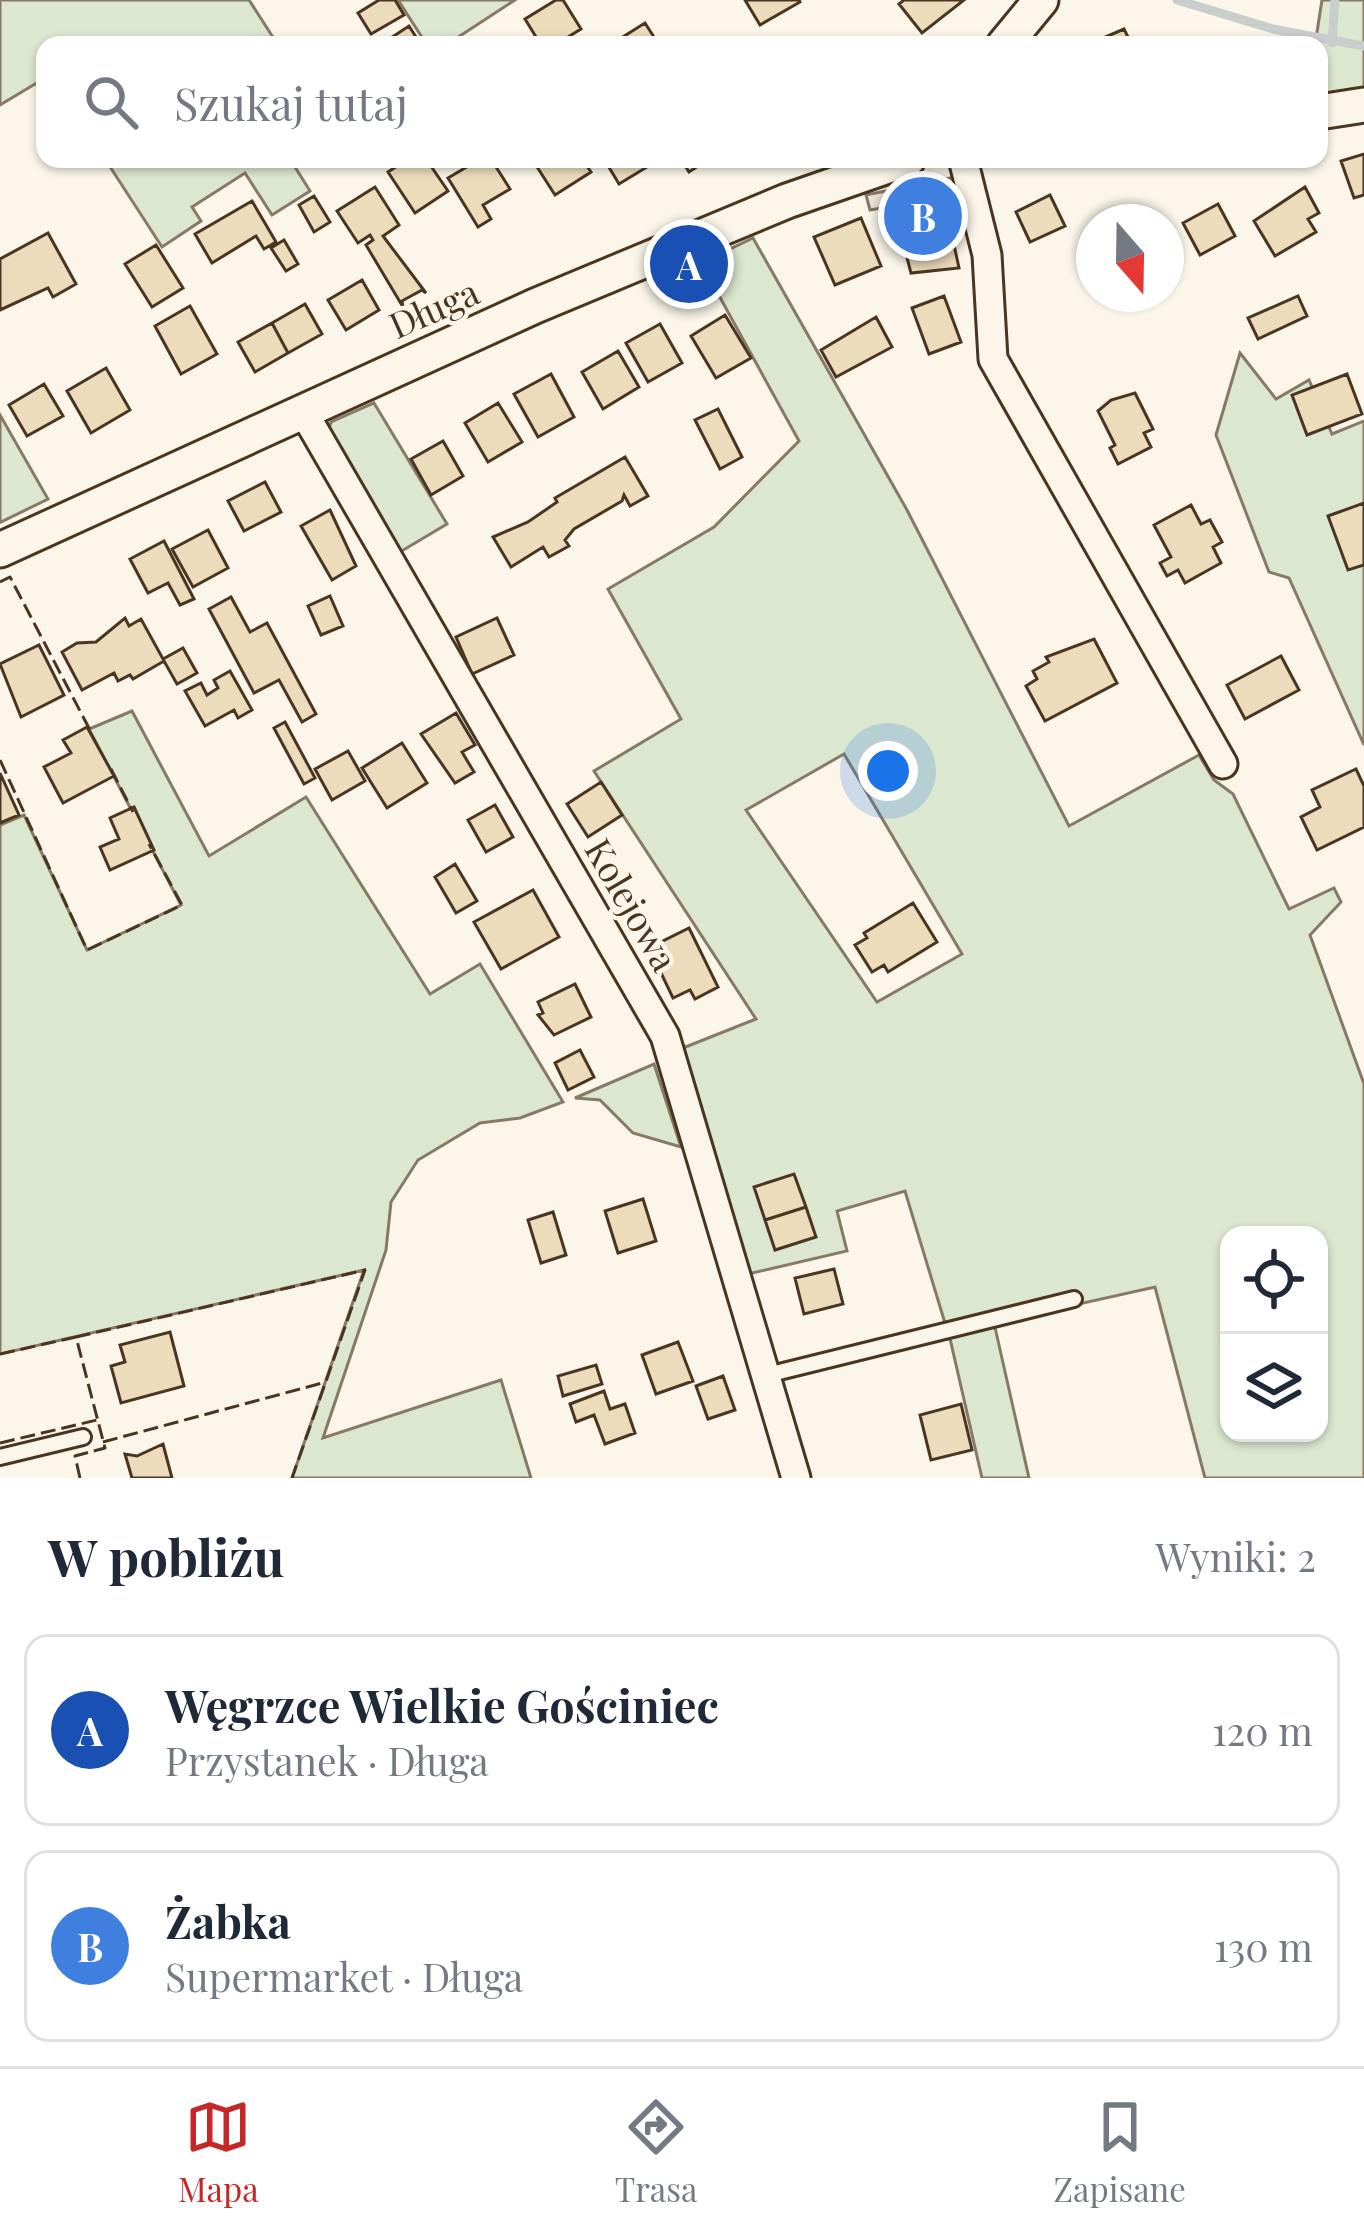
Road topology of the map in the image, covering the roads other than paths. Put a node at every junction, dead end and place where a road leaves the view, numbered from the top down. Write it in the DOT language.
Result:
graph roads {
  1 [pos="1041,0"];
  2 [pos="1011,36"];
  3 [pos="1364,105"];
  4 [pos="1328,111"];
  5 [pos="884,168"];
  6 [pos="966,168"];
  7 [pos="303,411"];
  8 [pos="0,550"];
  9 [pos="1222,764"];
  10 [pos="1074,1299"];
  11 [pos="767,1375"];
  12 [pos="83,1437"];
  13 [pos="0,1457"];
  14 [pos="796,1478"];
  1 -- 2 [label="street"];
  3 -- 4 [label="street"];
  5 -- 7 [label="street, Długa"];
  6 -- 9 [label="street"];
  7 -- 8 [label="street, Długa"];
  7 -- 11 [label="street, Kolejowa"];
  10 -- 11 [label="lane"];
  11 -- 14 [label="street, Kolejowa"];
  12 -- 13 [label="lane"];
}
